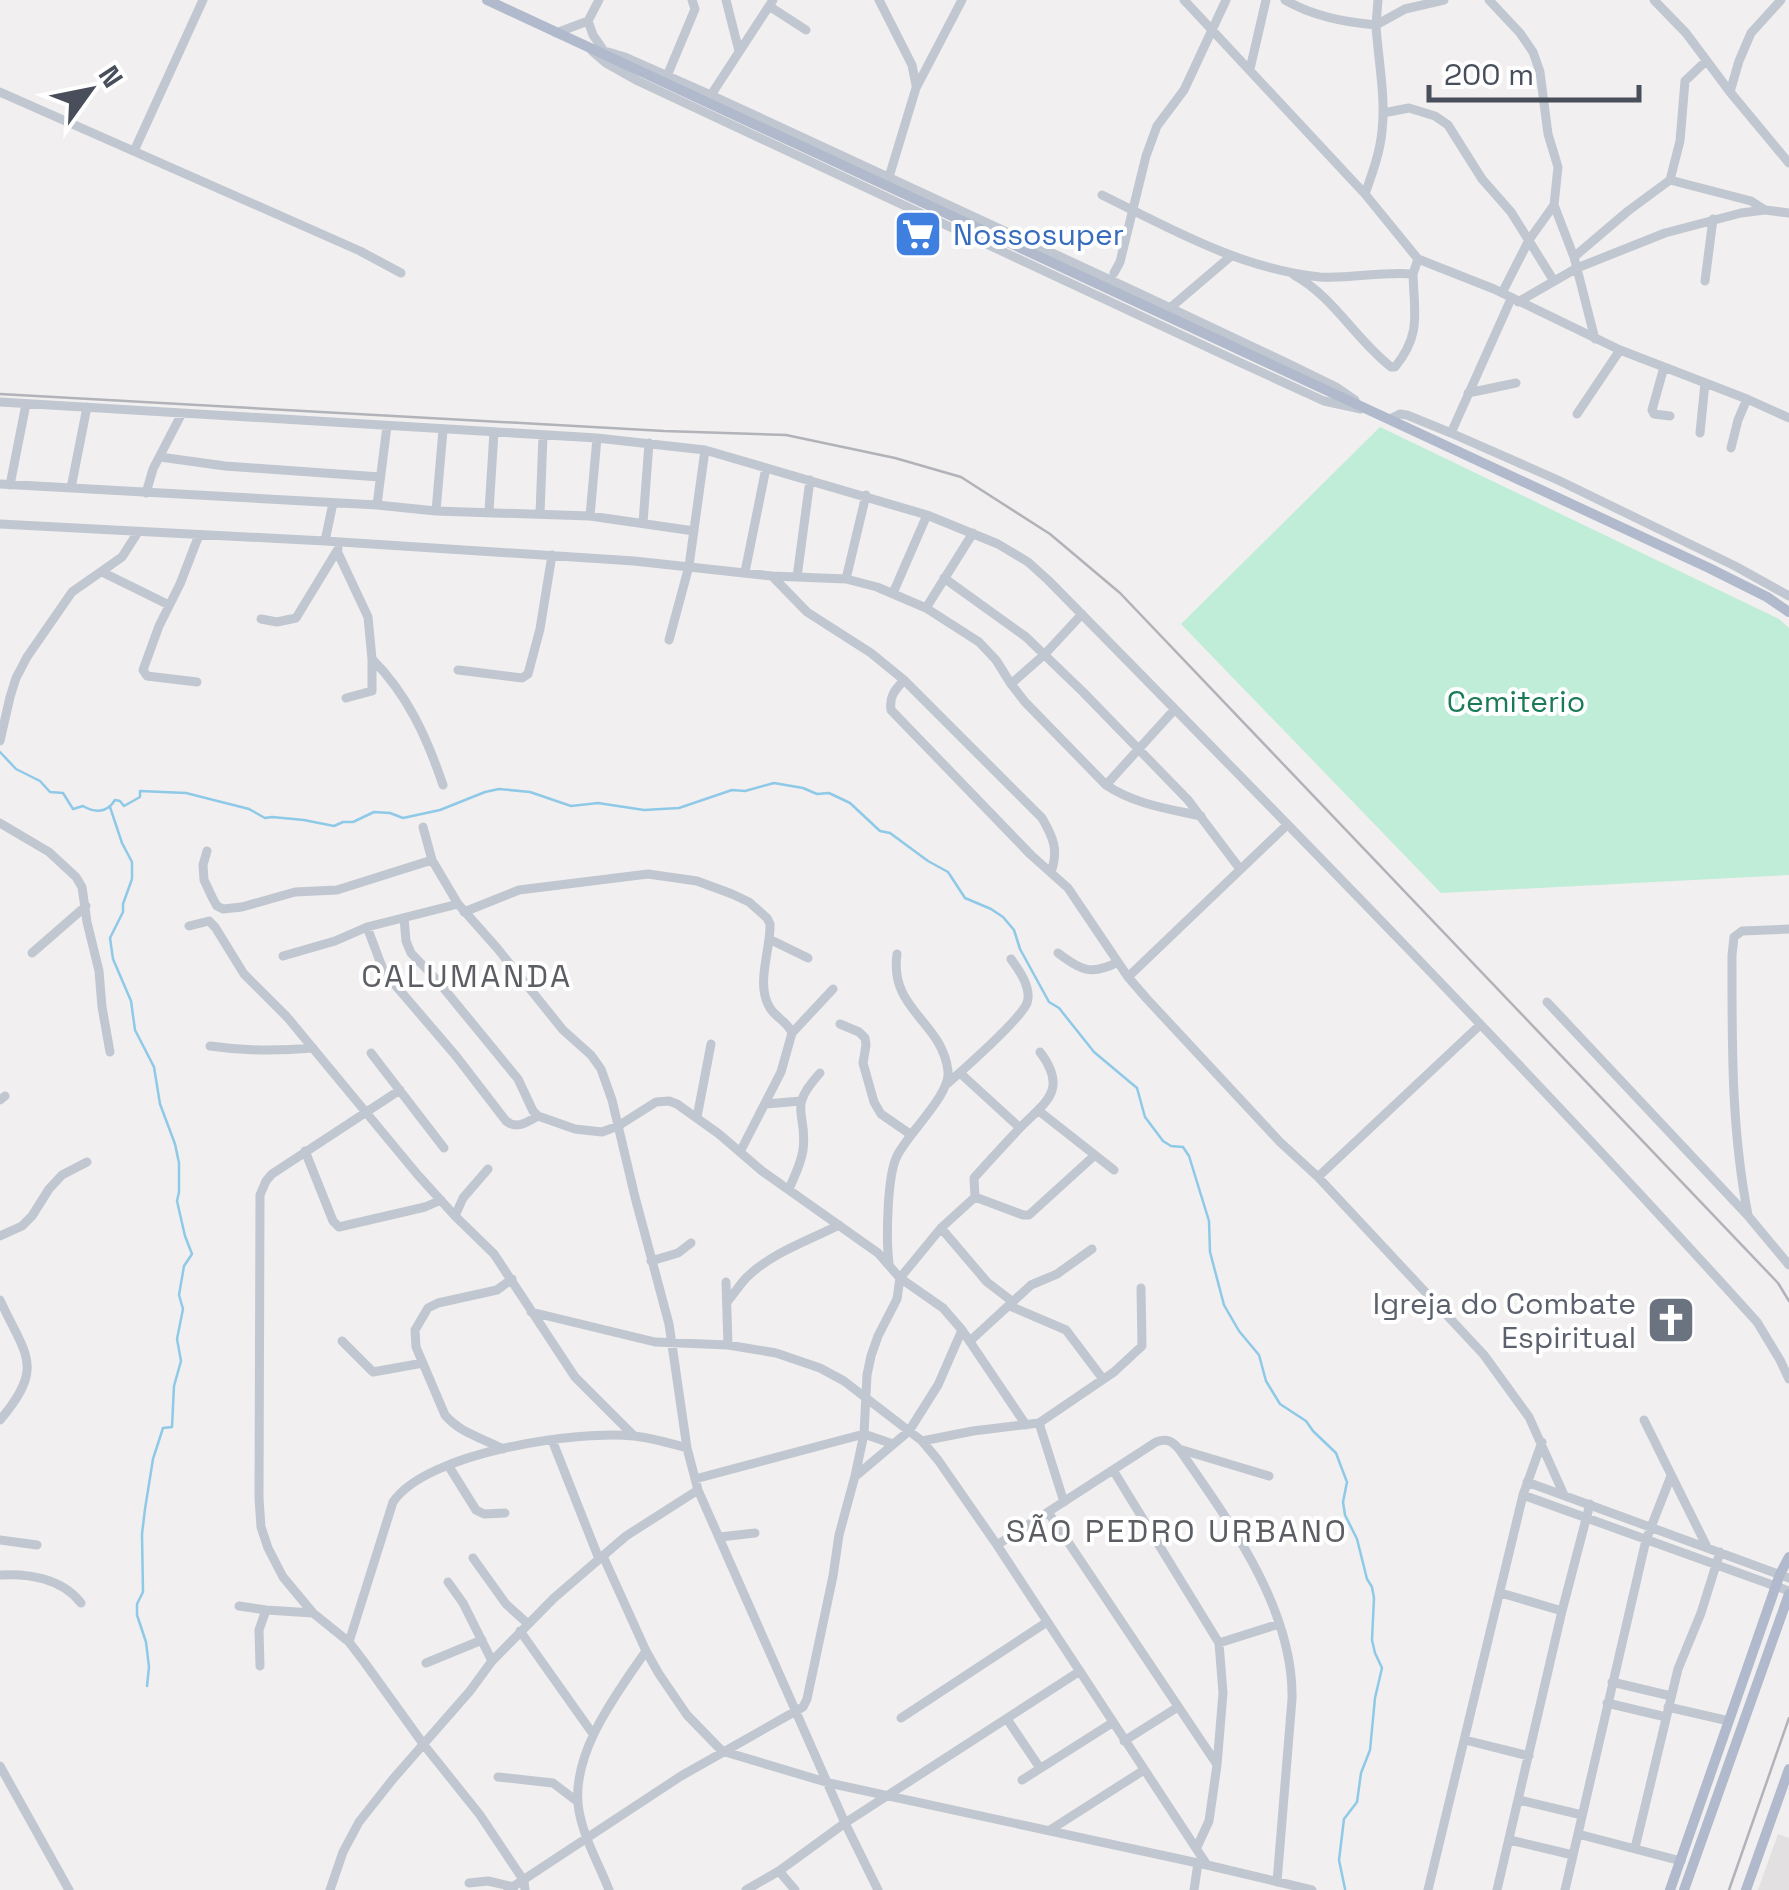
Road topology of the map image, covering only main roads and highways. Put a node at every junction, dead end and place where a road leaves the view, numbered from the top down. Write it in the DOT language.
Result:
graph roads {
  1 [pos="487,0"];
  2 [pos="1789,612"];
  3 [pos="1789,1556"];
  4 [pos="1785,1576"];
  5 [pos="1785,1591"];
  6 [pos="1753,1653"];
  7 [pos="1766,1657"];
  8 [pos="1789,1769"];
  9 [pos="1714,1789"];
  10 [pos="1670,1890"];
  11 [pos="1684,1890"];
  12 [pos="1746,1890"];
  1 -- 2 [label="main road"];
  3 -- 4 [label="main road"];
  4 -- 5 [label="main road"];
  5 -- 6 [label="main road"];
  5 -- 7 [label="main road"];
  6 -- 7 [label="main road"];
  6 -- 9 [label="main road"];
  7 -- 9 [label="main road"];
  8 -- 12 [label="main road"];
  9 -- 10 [label="main road"];
  9 -- 11 [label="main road"];
}
